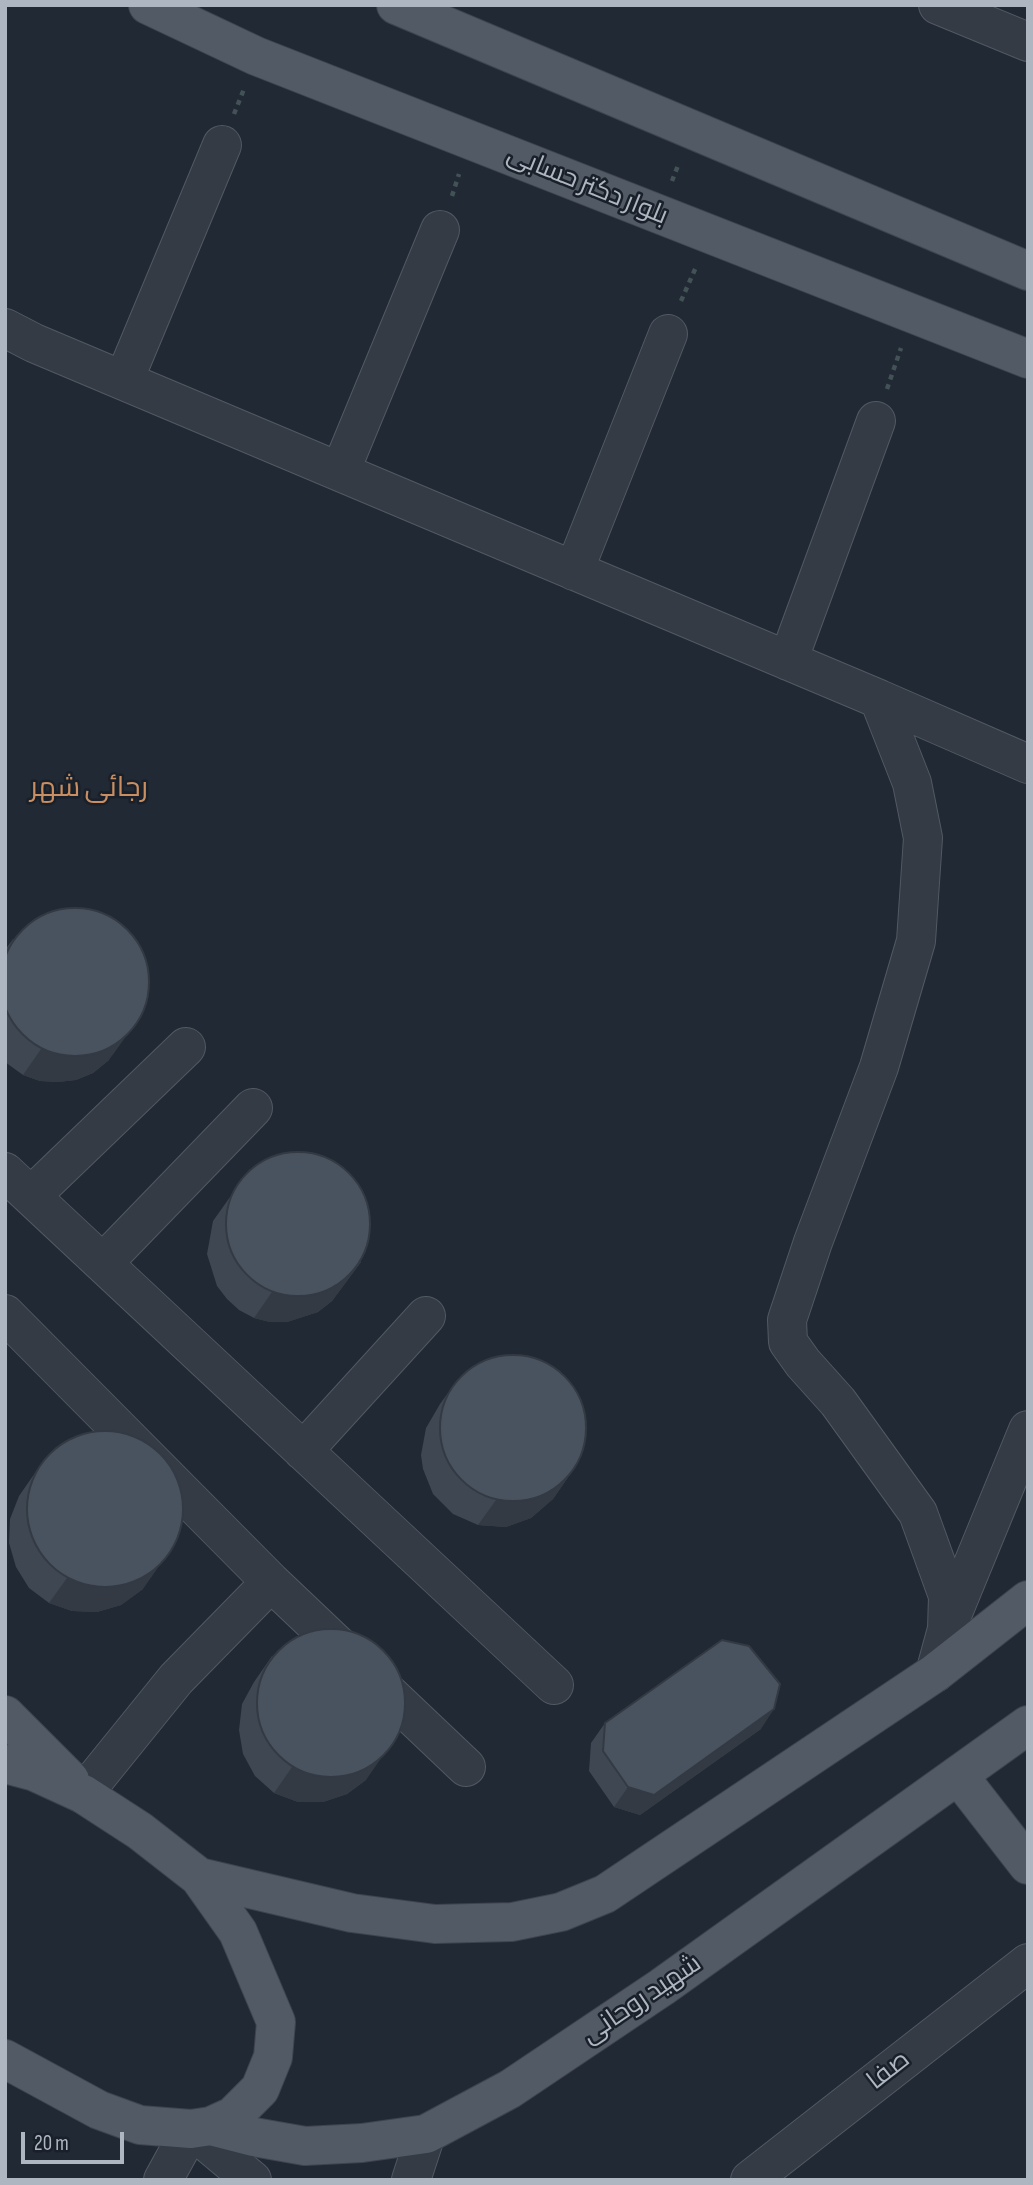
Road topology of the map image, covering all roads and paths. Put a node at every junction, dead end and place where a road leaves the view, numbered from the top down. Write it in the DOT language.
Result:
graph roads {
  1 [pos="148,5"];
  2 [pos="396,5"];
  3 [pos="938,5"];
  4 [pos="1028,42"];
  5 [pos="257,56"];
  6 [pos="692,130"];
  7 [pos="471,140"];
  8 [pos="222,145"];
  9 [pos="659,214"];
  10 [pos="440,230"];
  11 [pos="710,234"];
  12 [pos="1028,271"];
  13 [pos="913,314"];
  14 [pos="5,328"];
  15 [pos="668,334"];
  16 [pos="1028,359"];
  17 [pos="124,380"];
  18 [pos="876,421"];
  19 [pos="340,472"];
  20 [pos="574,571"];
  21 [pos="788,661"];
  22 [pos="879,699"];
  23 [pos="1028,764"];
  24 [pos="186,1047"];
  25 [pos="253,1108"];
  26 [pos="18,1184"];
  27 [pos="103,1263"];
  28 [pos="5,1314"];
  29 [pos="426,1316"];
  30 [pos="1028,1430"];
  31 [pos="303,1451"];
  32 [pos="271,1582"];
  33 [pos="1028,1600"];
  34 [pos="947,1629"];
  35 [pos="935,1673"];
  36 [pos="554,1685"];
  37 [pos="5,1715"];
  38 [pos="1028,1725"];
  39 [pos="5,1764"];
  40 [pos="466,1767"];
  41 [pos="958,1775"];
  42 [pos="83,1794"];
  43 [pos="1028,1865"];
  44 [pos="199,1877"];
  45 [pos="1028,1963"];
  46 [pos="5,2059"];
  47 [pos="201,2127"];
  48 [pos="426,2134"];
  49 [pos="163,2180"];
  50 [pos="252,2180"];
  51 [pos="411,2180"];
  52 [pos="750,2180"];
  1 -- 5 [label="main road, بلوار دکتر حسابی"];
  2 -- 6 [label="main road"];
  3 -- 4 [label="street"];
  5 -- 7 [label="main road, بلوار دکتر حسابی"];
  5 -- 8 [label="path"];
  6 -- 9 [label="path"];
  6 -- 12 [label="main road"];
  7 -- 9 [label="main road, بلوار دکتر حسابی"];
  7 -- 10 [label="path"];
  8 -- 17 [label="street"];
  9 -- 11 [label="main road, بلوار دکتر حسابی"];
  10 -- 19 [label="street"];
  11 -- 13 [label="main road, بلوار دکتر حسابی"];
  11 -- 15 [label="path"];
  13 -- 16 [label="main road, بلوار دکتر حسابی"];
  13 -- 18 [label="path"];
  14 -- 17 [label="street"];
  15 -- 20 [label="street"];
  17 -- 19 [label="street"];
  18 -- 21 [label="street"];
  19 -- 20 [label="street"];
  20 -- 21 [label="street"];
  21 -- 22 [label="street"];
  22 -- 23 [label="street"];
  22 -- 34 [label="street"];
  24 -- 26 [label="street"];
  25 -- 27 [label="street"];
  26 -- 27 [label="street"];
  27 -- 31 [label="street"];
  28 -- 32 [label="street"];
  29 -- 31 [label="street"];
  30 -- 34 [label="street"];
  31 -- 36 [label="street"];
  32 -- 40 [label="street"];
  32 -- 42 [label="street"];
  33 -- 35 [label="main road"];
  34 -- 35 [label="street"];
  35 -- 44 [label="main road"];
  37 -- 42 [label="main road"];
  38 -- 41 [label="main road, شهید روحانی"];
  39 -- 42 [label="main road"];
  41 -- 43 [label="main road"];
  41 -- 48 [label="main road, شهید روحانی"];
  42 -- 44 [label="main road"];
  44 -- 47 [label="main road"];
  45 -- 52 [label="street, صفا"];
  46 -- 47 [label="main road, شهید روحانی"];
  47 -- 48 [label="main road, شهید روحانی"];
  47 -- 49 [label="street"];
  47 -- 50 [label="street"];
  48 -- 51 [label="street"];
}
